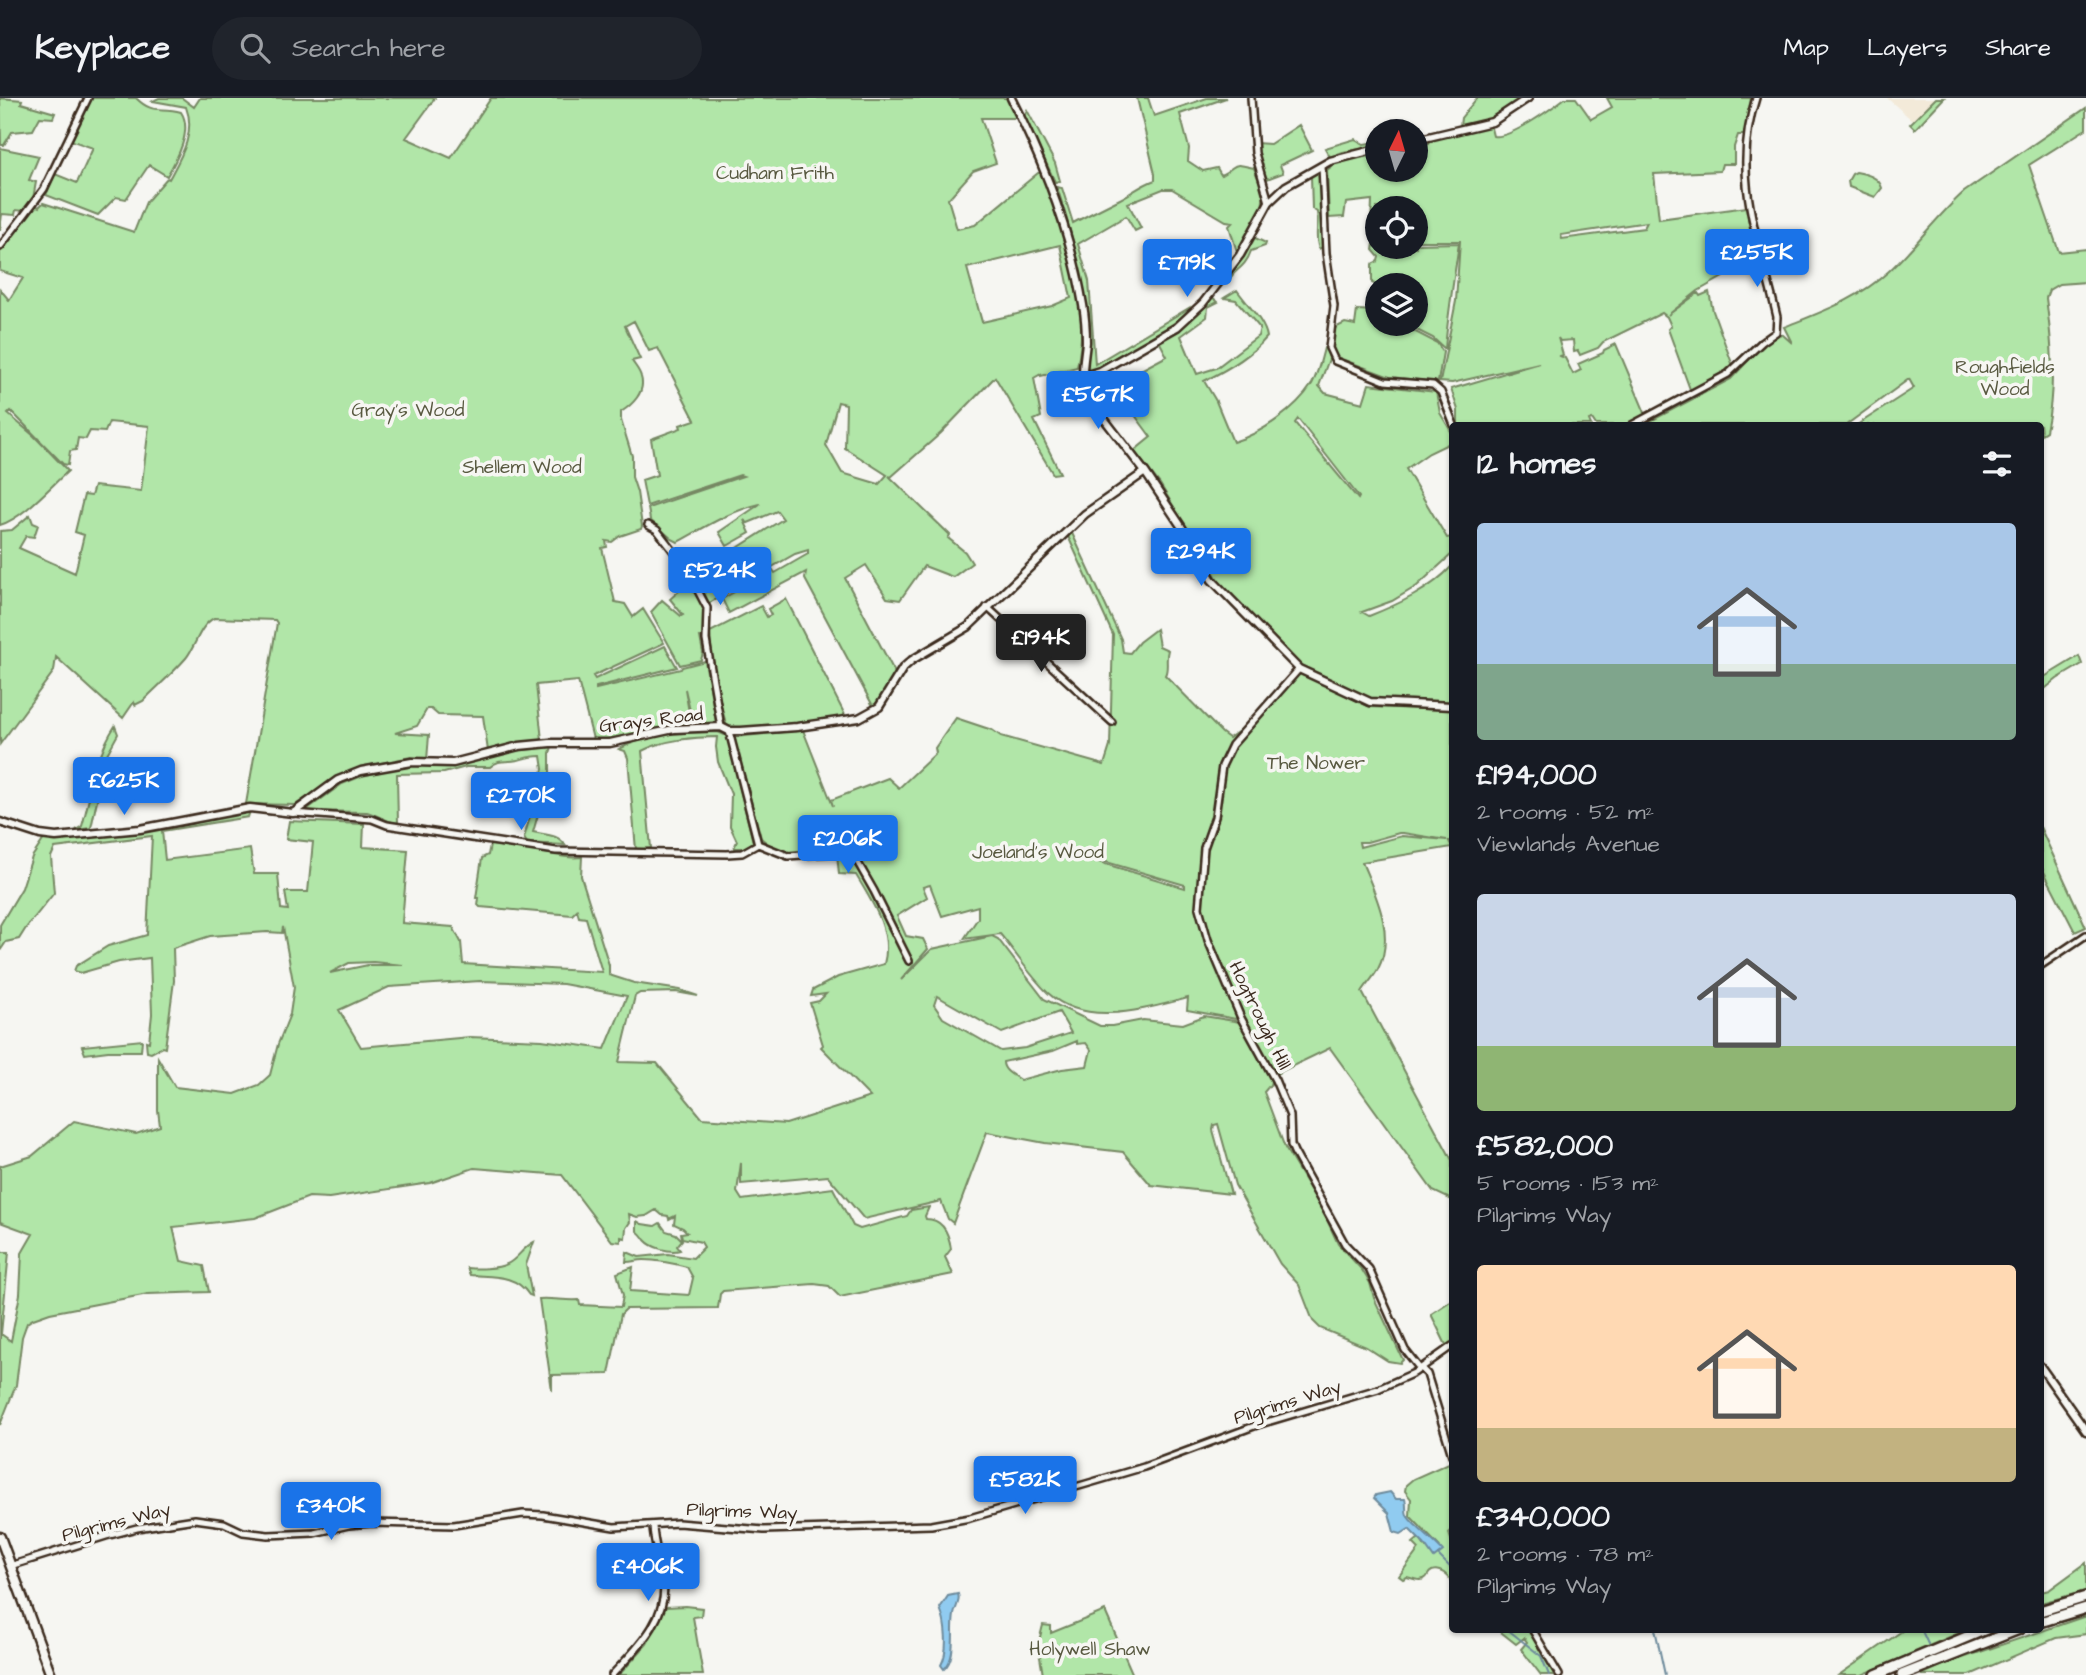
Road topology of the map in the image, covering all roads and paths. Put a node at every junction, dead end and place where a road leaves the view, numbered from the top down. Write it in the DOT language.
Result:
graph roads {
  1 [pos="88,98"];
  2 [pos="1011,98"];
  3 [pos="1251,98"];
  4 [pos="1528,98"];
  5 [pos="1756,98"];
  6 [pos="1428,137"];
  7 [pos="1365,152"];
  8 [pos="1322,166"];
  9 [pos="1269,202"];
  10 [pos="0,247"];
  11 [pos="1082,377"];
  12 [pos="1453,422"];
  13 [pos="1638,422"];
  14 [pos="1145,472"];
  15 [pos="648,524"];
  16 [pos="987,607"];
  17 [pos="1299,669"];
  18 [pos="1449,706"];
  19 [pos="1112,722"];
  20 [pos="721,727"];
  21 [pos="729,731"];
  22 [pos="293,813"];
  23 [pos="0,821"];
  24 [pos="758,844"];
  25 [pos="2086,935"];
  26 [pos="909,961"];
  27 [pos="2044,963"];
  28 [pos="1449,1348"];
  29 [pos="1420,1368"];
  30 [pos="2044,1372"];
  31 [pos="2086,1431"];
  32 [pos="1449,1445"];
  33 [pos="653,1525"];
  34 [pos="0,1537"];
  35 [pos="10,1565"];
  36 [pos="0,1567"];
  37 [pos="2086,1597"];
  38 [pos="2086,1608"];
  39 [pos="2044,1610"];
  40 [pos="2044,1621"];
  41 [pos="1534,1633"];
  42 [pos="1976,1633"];
  43 [pos="2009,1633"];
  44 [pos="51,1675"];
  45 [pos="612,1675"];
  46 [pos="1559,1675"];
  47 [pos="1876,1675"];
  48 [pos="1902,1675"];
  1 -- 10 [label="street"];
  2 -- 11 [label="street"];
  3 -- 9 [label="street"];
  4 -- 6 [label="street"];
  5 -- 13 [label="street"];
  7 -- 8 [label="street"];
  8 -- 9 [label="street"];
  8 -- 12 [label="street"];
  9 -- 11 [label="street"];
  11 -- 14 [label="street"];
  14 -- 16 [label="street, Grays Road"];
  14 -- 17 [label="street"];
  15 -- 20 [label="street"];
  16 -- 19 [label="street"];
  16 -- 21 [label="street, Grays Road"];
  17 -- 18 [label="street"];
  17 -- 29 [label="street, Hogtrough Hill"];
  20 -- 21 [label="street, Grays Road"];
  20 -- 22 [label="street, Grays Road"];
  21 -- 24 [label="street"];
  22 -- 23 [label="street"];
  22 -- 24 [label="street"];
  24 -- 26 [label="street"];
  25 -- 27 [label="street"];
  28 -- 29 [label="street, Pilgrims Way"];
  29 -- 32 [label="street, Hogtrough Hill"];
  29 -- 33 [label="street, Pilgrims Way"];
  30 -- 31 [label="street"];
  33 -- 35 [label="street, Pilgrims Way"];
  33 -- 45 [label="street"];
  34 -- 35 [label="main road"];
  35 -- 36 [label="street, Pilgrims Way"];
  35 -- 44 [label="main road"];
  37 -- 39 [label="highway"];
  38 -- 40 [label="highway"];
  41 -- 46 [label="street"];
  42 -- 47 [label="highway"];
  43 -- 48 [label="highway"];
}
